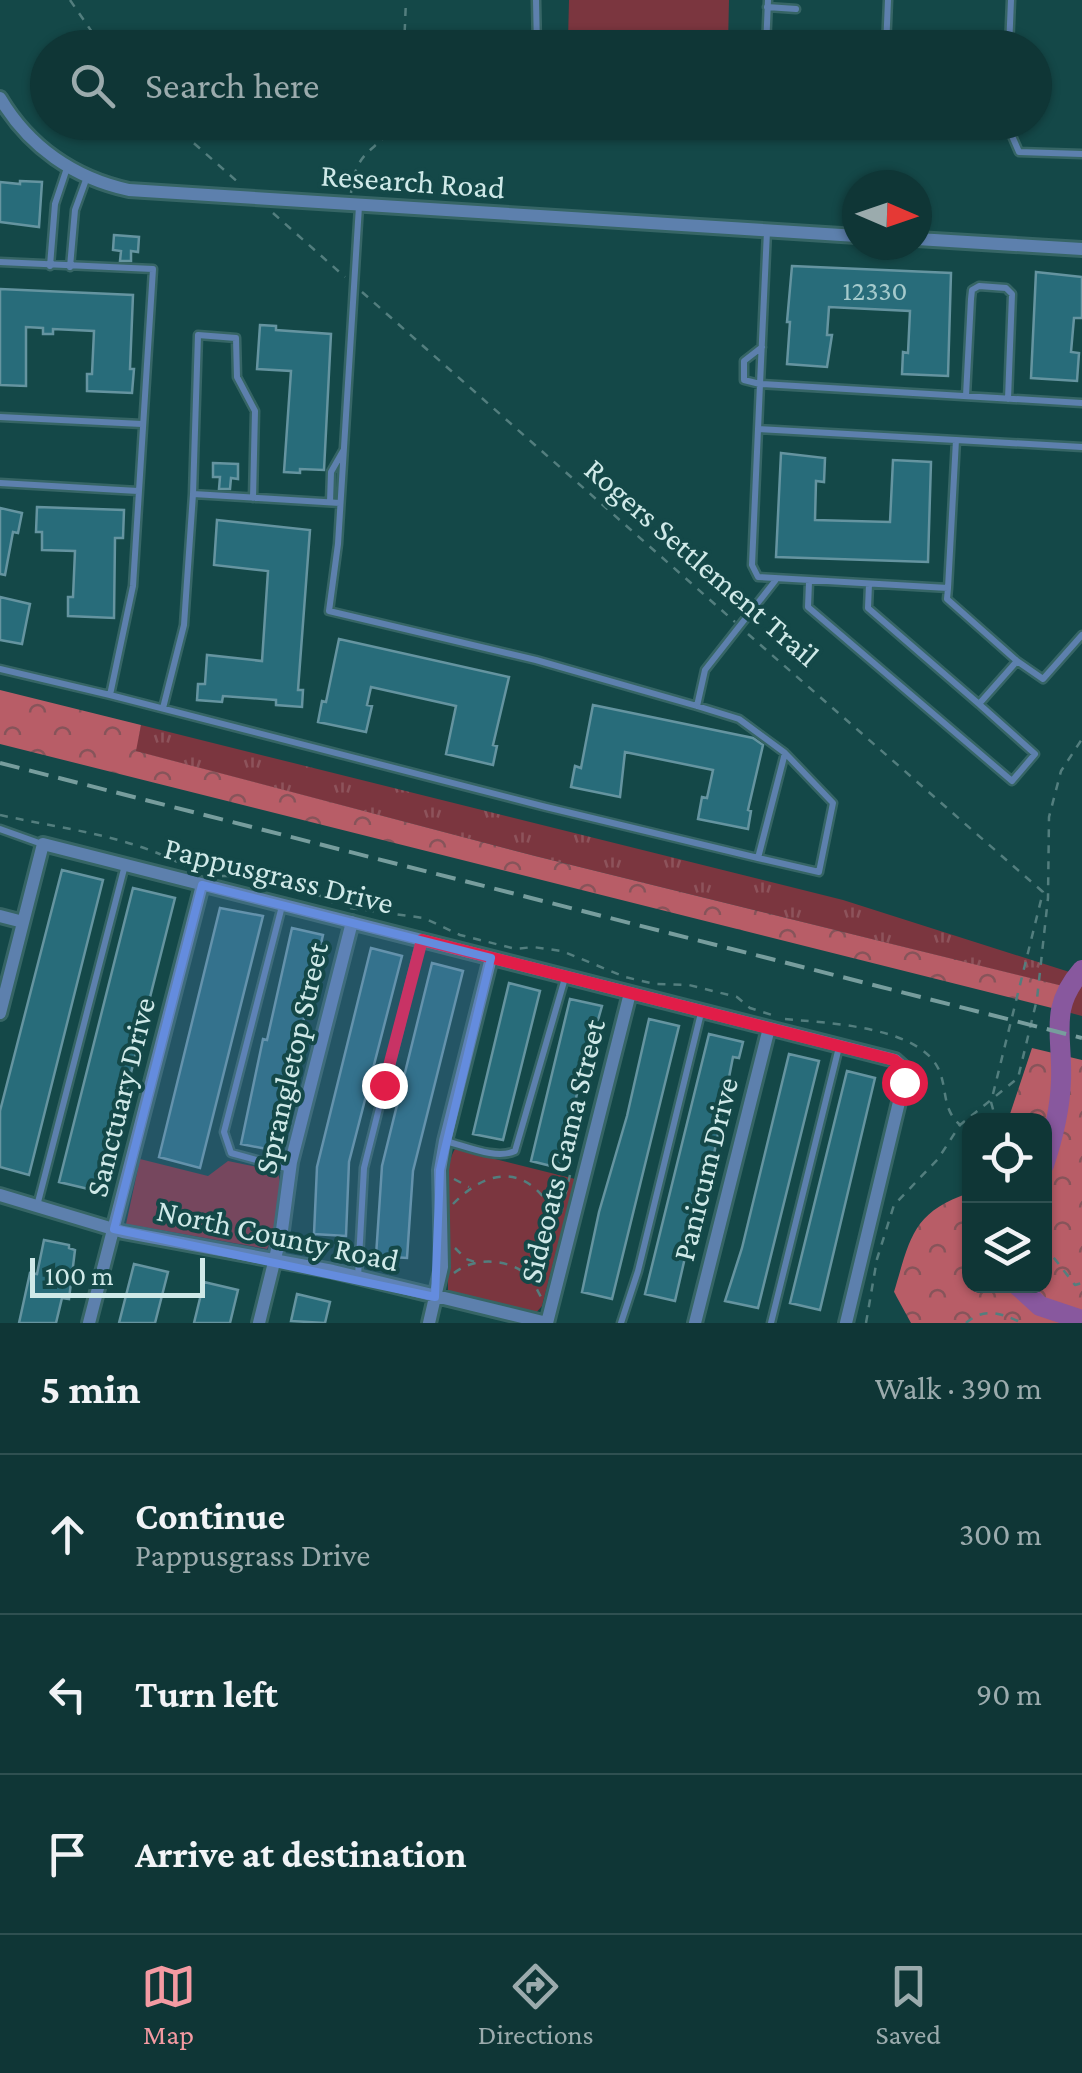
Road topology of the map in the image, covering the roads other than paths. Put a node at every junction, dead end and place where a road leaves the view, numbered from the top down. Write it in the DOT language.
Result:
graph roads {
  1 [pos="536,0"];
  2 [pos="888,0"];
  3 [pos="1012,0"];
  4 [pos="768,4"];
  5 [pos="796,8"];
  6 [pos="537,30"];
  7 [pos="767,30"];
  8 [pos="887,30"];
  9 [pos="1010,30"];
  10 [pos="0,98"];
  11 [pos="30,138"];
  12 [pos="33,140"];
  13 [pos="1014,140"];
  14 [pos="1082,154"];
  15 [pos="68,167"];
  16 [pos="87,178"];
  17 [pos="355,200"];
  18 [pos="766,230"];
  19 [pos="842,235"];
  20 [pos="932,240"];
  21 [pos="1082,249"];
  22 [pos="0,262"];
  23 [pos="50,266"];
  24 [pos="70,266"];
  25 [pos="762,347"];
  26 [pos="760,384"];
  27 [pos="966,396"];
  28 [pos="1008,399"];
  29 [pos="1082,403"];
  30 [pos="0,417"];
  31 [pos="142,424"];
  32 [pos="758,429"];
  33 [pos="956,440"];
  34 [pos="1082,446"];
  35 [pos="344,450"];
  36 [pos="0,483"];
  37 [pos="138,491"];
  38 [pos="194,494"];
  39 [pos="253,498"];
  40 [pos="330,502"];
  41 [pos="340,503"];
  42 [pos="776,581"];
  43 [pos="809,582"];
  44 [pos="870,584"];
  45 [pos="948,588"];
  46 [pos="1082,634"];
  47 [pos="1018,661"];
  48 [pos="0,669"];
  49 [pos="110,695"];
  50 [pos="979,704"];
  51 [pos="697,706"];
  52 [pos="164,708"];
  53 [pos="785,753"];
  54 [pos="0,829"];
  55 [pos="43,844"];
  56 [pos="758,858"];
  57 [pos="125,864"];
  58 [pos="202,885"];
  59 [pos="282,905"];
  60 [pos="0,916"];
  61 [pos="23,922"];
  62 [pos="352,922"];
  63 [pos="422,940"];
  64 [pos="491,958"];
  65 [pos="565,976"];
  66 [pos="630,993"];
  67 [pos="701,1011"];
  68 [pos="0,1013"];
  69 [pos="769,1028"];
  70 [pos="839,1046"];
  71 [pos="445,1141"];
  72 [pos="290,1170"];
  73 [pos="0,1194"];
  74 [pos="36,1207"];
  75 [pos="114,1230"];
  76 [pos="275,1260"];
  77 [pos="358,1278"];
  78 [pos="435,1297"];
  79 [pos="89,1323"];
  80 [pos="259,1323"];
  81 [pos="429,1323"];
  82 [pos="547,1323"];
  83 [pos="621,1323"];
  84 [pos="695,1323"];
  85 [pos="772,1323"];
  86 [pos="846,1323"];
  1 -- 6 [label="lane"];
  2 -- 8 [label="lane"];
  3 -- 9 [label="lane"];
  4 -- 5 [label="lane"];
  4 -- 7 [label="lane"];
  10 -- 11 [label="street, Research Road"];
  12 -- 15 [label="street, Research Road"];
  13 -- 14 [label="lane"];
  15 -- 16 [label="street, Research Road"];
  15 -- 23 [label="lane"];
  16 -- 17 [label="street, Research Road"];
  16 -- 24 [label="lane"];
  17 -- 18 [label="street, Research Road"];
  17 -- 35 [label="lane"];
  18 -- 19 [label="street, Research Road"];
  18 -- 25 [label="lane"];
  20 -- 21 [label="street"];
  22 -- 23 [label="lane"];
  23 -- 24 [label="lane"];
  24 -- 31 [label="lane"];
  25 -- 26 [label="lane"];
  25 -- 26 [label="lane"];
  26 -- 27 [label="lane"];
  26 -- 32 [label="lane"];
  27 -- 28 [label="lane"];
  27 -- 28 [label="lane"];
  28 -- 29 [label="lane"];
  30 -- 31 [label="lane"];
  31 -- 37 [label="lane"];
  32 -- 33 [label="lane"];
  32 -- 42 [label="lane"];
  33 -- 34 [label="lane"];
  33 -- 45 [label="lane"];
  35 -- 40 [label="lane"];
  35 -- 41 [label="lane"];
  36 -- 37 [label="lane"];
  37 -- 49 [label="lane"];
  38 -- 39 [label="lane"];
  38 -- 39 [label="lane"];
  38 -- 52 [label="lane"];
  39 -- 40 [label="lane"];
  40 -- 41 [label="lane"];
  41 -- 51 [label="lane"];
  42 -- 43 [label="lane"];
  42 -- 51 [label="lane"];
  43 -- 44 [label="lane"];
  43 -- 50 [label="lane"];
  44 -- 45 [label="lane"];
  44 -- 50 [label="lane"];
  45 -- 47 [label="lane"];
  46 -- 47 [label="lane"];
  47 -- 50 [label="lane"];
  48 -- 49 [label="lane"];
  49 -- 52 [label="lane"];
  51 -- 53 [label="lane"];
  52 -- 56 [label="lane"];
  53 -- 56 [label="lane"];
  53 -- 56 [label="lane"];
  54 -- 55 [label="lane"];
  55 -- 57 [label="street, Pappusgrass Drive"];
  55 -- 61 [label="street"];
  57 -- 58 [label="street, Pappusgrass Drive"];
  57 -- 74 [label="lane"];
  58 -- 59 [label="street, Pappusgrass Drive"];
  58 -- 75 [label="street, Sanctuary Drive"];
  59 -- 62 [label="street, Pappusgrass Drive"];
  59 -- 72 [label="lane"];
  60 -- 61 [label="street"];
  61 -- 68 [label="street"];
  62 -- 63 [label="street, Pappusgrass Drive"];
  62 -- 72 [label="street, Sprangletop Street"];
  63 -- 64 [label="street, Pappusgrass Drive"];
  63 -- 77 [label="lane"];
  64 -- 65 [label="street, Pappusgrass Drive"];
  64 -- 71 [label="street"];
  65 -- 66 [label="street, Pappusgrass Drive"];
  65 -- 71 [label="lane"];
  66 -- 67 [label="street, Pappusgrass Drive"];
  66 -- 82 [label="street, Sideoats Gama Street"];
  67 -- 69 [label="street, Pappusgrass Drive"];
  67 -- 83 [label="lane"];
  69 -- 70 [label="street, Pappusgrass Drive"];
  69 -- 84 [label="street, Panicum Drive"];
  70 -- 85 [label="lane"];
  70 -- 86 [label="street, Pappusgrass Drive"];
  71 -- 78 [label="street"];
  72 -- 76 [label="street, Sprangletop Street"];
  73 -- 74 [label="street, North County Road"];
  74 -- 75 [label="street, North County Road"];
  75 -- 76 [label="street, North County Road"];
  75 -- 79 [label="street, Sanctuary Drive"];
  76 -- 77 [label="street, North County Road"];
  76 -- 80 [label="street, Sprangletop Street"];
  77 -- 78 [label="street, North County Road"];
  78 -- 81 [label="street"];
  78 -- 82 [label="street, North County Road"];
}
